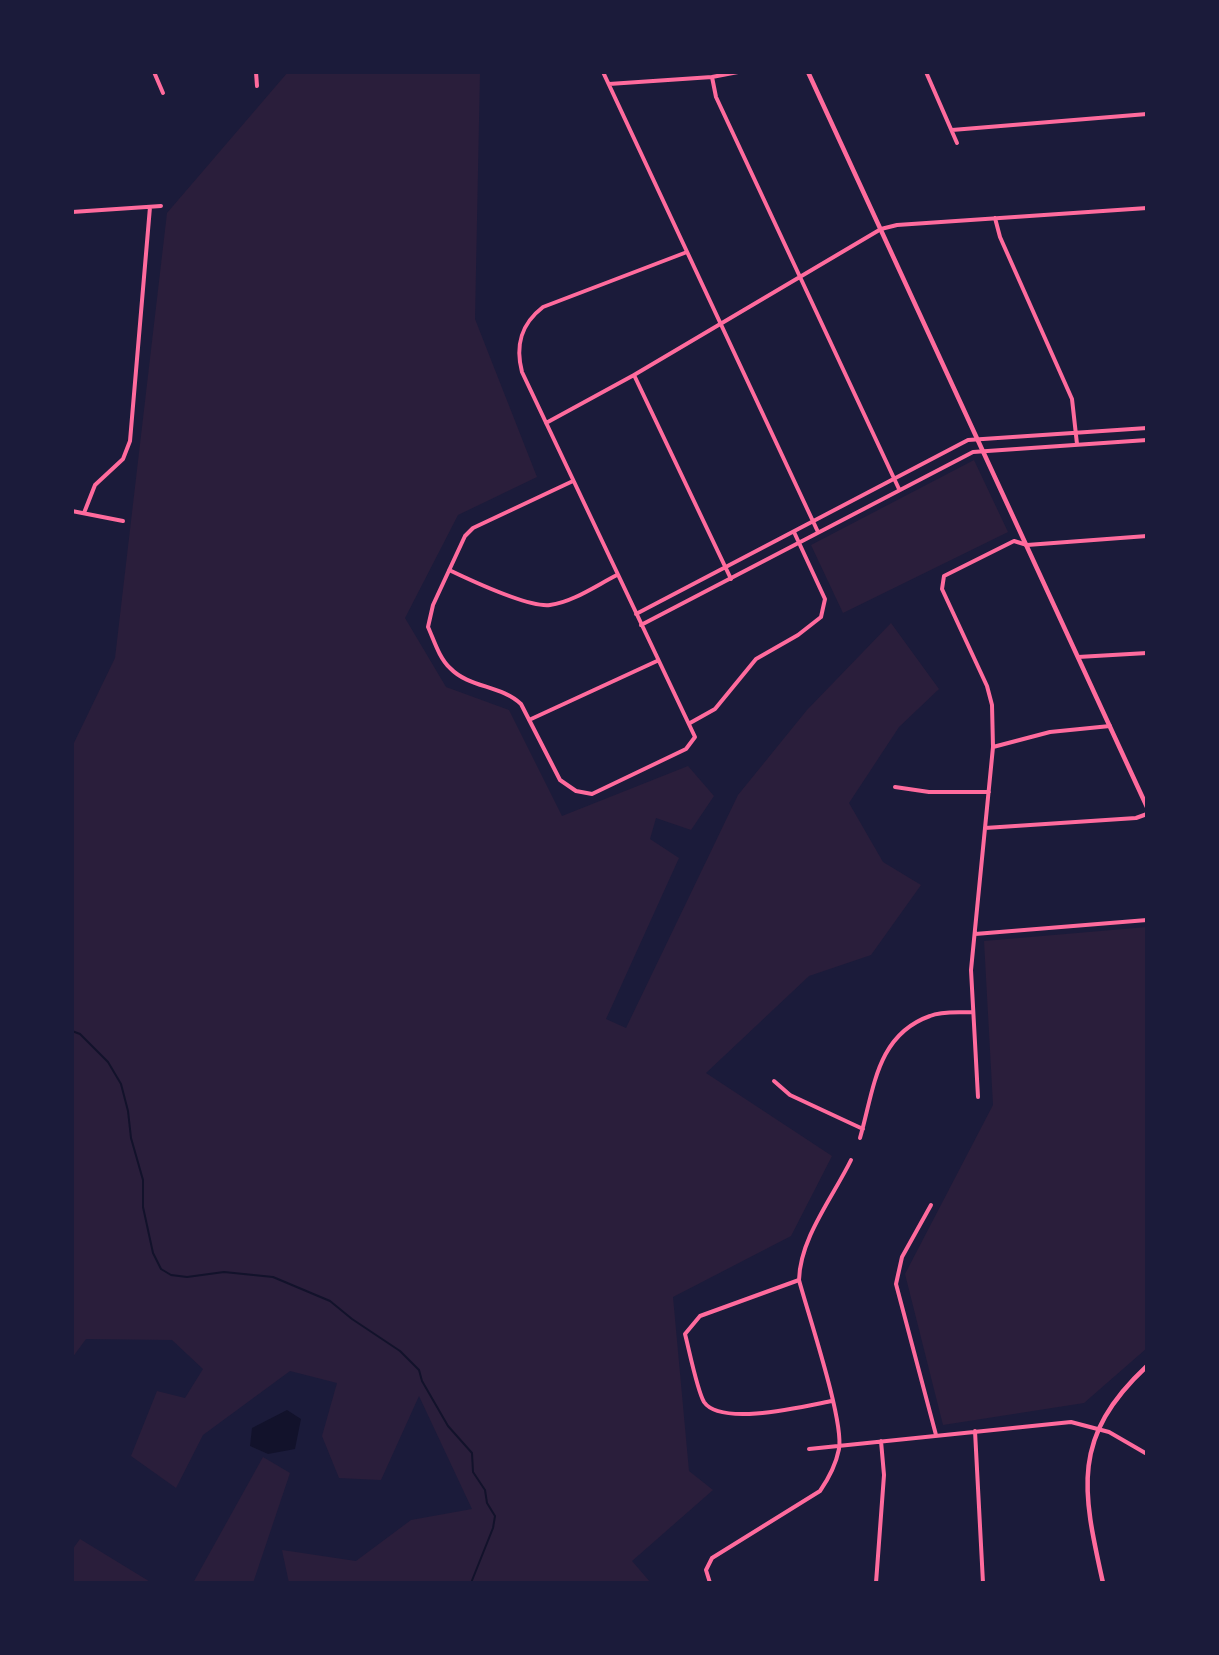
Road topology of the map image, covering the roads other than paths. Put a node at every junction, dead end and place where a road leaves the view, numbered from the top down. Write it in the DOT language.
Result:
graph roads {
  1 [pos="154,72"];
  2 [pos="256,72"];
  3 [pos="603,72"];
  4 [pos="738,72"];
  5 [pos="808,72"];
  6 [pos="926,72"];
  7 [pos="712,77"];
  8 [pos="609,84"];
  9 [pos="257,86"];
  10 [pos="163,93"];
  11 [pos="1147,114"];
  12 [pos="952,130"];
  13 [pos="957,143"];
  14 [pos="161,206"];
  15 [pos="150,207"];
  16 [pos="1147,208"];
  17 [pos="72,212"];
  18 [pos="995,218"];
  19 [pos="881,229"];
  20 [pos="687,252"];
  21 [pos="799,278"];
  22 [pos="720,323"];
  23 [pos="634,375"];
  24 [pos="546,423"];
  25 [pos="1147,428"];
  26 [pos="1077,432"];
  27 [pos="1147,440"];
  28 [pos="978,441"];
  29 [pos="1077,444"];
  30 [pos="982,451"];
  31 [pos="894,478"];
  32 [pos="573,481"];
  33 [pos="899,489"];
  34 [pos="72,511"];
  35 [pos="84,513"];
  36 [pos="813,521"];
  37 [pos="123,522"];
  38 [pos="794,532"];
  39 [pos="818,532"];
  40 [pos="1147,536"];
  41 [pos="799,542"];
  42 [pos="1027,545"];
  43 [pos="727,568"];
  44 [pos="449,570"];
  45 [pos="617,575"];
  46 [pos="731,579"];
  47 [pos="636,614"];
  48 [pos="641,625"];
  49 [pos="1147,653"];
  50 [pos="1078,657"];
  51 [pos="657,661"];
  52 [pos="529,720"];
  53 [pos="690,723"];
  54 [pos="1110,726"];
  55 [pos="993,747"];
  56 [pos="895,787"];
  57 [pos="989,792"];
  58 [pos="1147,807"];
  59 [pos="1147,814"];
  60 [pos="985,828"];
  61 [pos="1147,920"];
  62 [pos="975,934"];
  63 [pos="972,1012"];
  64 [pos="774,1081"];
  65 [pos="978,1097"];
  66 [pos="862,1129"];
  67 [pos="860,1138"];
  68 [pos="851,1160"];
  69 [pos="931,1205"];
  70 [pos="799,1281"];
  71 [pos="1147,1366"];
  72 [pos="832,1401"];
  73 [pos="1098,1428"];
  74 [pos="975,1431"];
  75 [pos="936,1435"];
  76 [pos="881,1442"];
  77 [pos="839,1447"];
  78 [pos="809,1449"];
  79 [pos="1147,1454"];
  80 [pos="710,1583"];
  81 [pos="876,1583"];
  82 [pos="983,1583"];
  83 [pos="1103,1583"];
  1 -- 10 [label="street"];
  2 -- 9 [label="street"];
  3 -- 8 [label="street"];
  4 -- 7 [label="street"];
  5 -- 19 [label="street"];
  6 -- 12 [label="street"];
  7 -- 8 [label="street"];
  7 -- 21 [label="street"];
  8 -- 20 [label="street"];
  11 -- 12 [label="street"];
  12 -- 13 [label="street"];
  14 -- 15 [label="street"];
  15 -- 17 [label="street"];
  15 -- 35 [label="street"];
  16 -- 18 [label="street"];
  18 -- 19 [label="street"];
  18 -- 26 [label="street"];
  19 -- 21 [label="street"];
  19 -- 28 [label="street"];
  20 -- 22 [label="street"];
  20 -- 24 [label="street"];
  21 -- 22 [label="street"];
  21 -- 31 [label="street"];
  22 -- 23 [label="street"];
  22 -- 36 [label="street"];
  23 -- 24 [label="street"];
  23 -- 43 [label="street"];
  24 -- 32 [label="street"];
  25 -- 26 [label="street"];
  26 -- 28 [label="street"];
  26 -- 29 [label="street"];
  27 -- 29 [label="street"];
  28 -- 30 [label="street"];
  28 -- 31 [label="street"];
  29 -- 30 [label="street"];
  30 -- 33 [label="street"];
  30 -- 42 [label="street"];
  31 -- 33 [label="street"];
  31 -- 36 [label="street"];
  32 -- 44 [label="street"];
  32 -- 45 [label="street"];
  33 -- 39 [label="street"];
  34 -- 35 [label="street"];
  35 -- 37 [label="street"];
  36 -- 38 [label="street"];
  36 -- 39 [label="street"];
  38 -- 41 [label="street"];
  38 -- 43 [label="street"];
  39 -- 41 [label="street"];
  40 -- 42 [label="street"];
  41 -- 46 [label="street"];
  41 -- 53 [label="street"];
  42 -- 50 [label="street"];
  42 -- 55 [label="street"];
  43 -- 46 [label="street"];
  43 -- 47 [label="street"];
  44 -- 45 [label="street"];
  44 -- 52 [label="street"];
  45 -- 47 [label="street"];
  46 -- 48 [label="street"];
  47 -- 48 [label="street"];
  48 -- 51 [label="street"];
  49 -- 50 [label="street"];
  50 -- 54 [label="street"];
  51 -- 52 [label="street"];
  51 -- 53 [label="street"];
  52 -- 53 [label="street"];
  54 -- 55 [label="street"];
  54 -- 58 [label="street"];
  55 -- 57 [label="street"];
  56 -- 57 [label="street"];
  57 -- 60 [label="street"];
  59 -- 60 [label="street"];
  60 -- 62 [label="street"];
  61 -- 62 [label="street"];
  62 -- 63 [label="street"];
  63 -- 65 [label="street"];
  63 -- 66 [label="street"];
  64 -- 66 [label="street"];
  66 -- 67 [label="street"];
  68 -- 70 [label="street"];
  69 -- 75 [label="street"];
  70 -- 72 [label="street"];
  70 -- 72 [label="street"];
  71 -- 73 [label="street"];
  72 -- 77 [label="street"];
  73 -- 74 [label="street"];
  73 -- 79 [label="street"];
  73 -- 83 [label="street"];
  74 -- 75 [label="street"];
  74 -- 82 [label="street"];
  75 -- 76 [label="street"];
  76 -- 77 [label="street"];
  76 -- 81 [label="street"];
  77 -- 78 [label="street"];
  77 -- 80 [label="street"];
}
